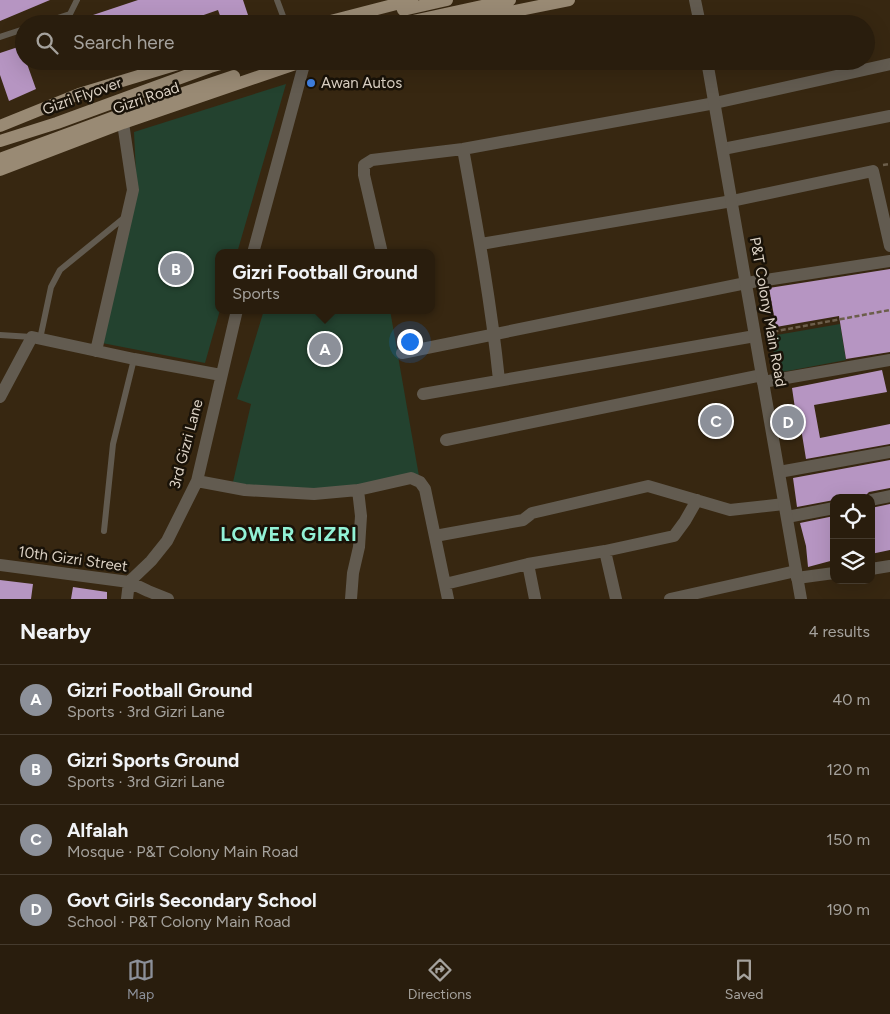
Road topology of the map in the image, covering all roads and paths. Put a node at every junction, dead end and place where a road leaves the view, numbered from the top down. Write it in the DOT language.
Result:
graph roads {
  1 [pos="77,0"];
  2 [pos="277,0"];
  3 [pos="412,0"];
  4 [pos="447,0"];
  5 [pos="510,0"];
  6 [pos="569,0"];
  7 [pos="695,0"];
  8 [pos="67,15"];
  9 [pos="283,15"];
  10 [pos="354,15"];
  11 [pos="384,15"];
  12 [pos="441,15"];
  13 [pos="495,15"];
  14 [pos="698,15"];
  15 [pos="15,32"];
  16 [pos="0,37"];
  17 [pos="890,64"];
  18 [pos="875,67"];
  19 [pos="158,70"];
  20 [pos="202,70"];
  21 [pos="251,70"];
  22 [pos="279,70"];
  23 [pos="303,70"];
  24 [pos="709,70"];
  25 [pos="863,70"];
  26 [pos="715,103"];
  27 [pos="890,116"];
  28 [pos="123,123"];
  29 [pos="0,126"];
  30 [pos="0,141"];
  31 [pos="462,149"];
  32 [pos="723,149"];
  33 [pos="0,159"];
  34 [pos="0,170"];
  35 [pos="732,201"];
  36 [pos="127,215"];
  37 [pos="481,244"];
  38 [pos="890,246"];
  39 [pos="253,249"];
  40 [pos="381,249"];
  41 [pos="890,261"];
  42 [pos="746,283"];
  43 [pos="890,310"];
  44 [pos="236,314"];
  45 [pos="494,334"];
  46 [pos="0,335"];
  47 [pos="755,336"];
  48 [pos="36,338"];
  49 [pos="96,351"];
  50 [pos="402,353"];
  51 [pos="134,359"];
  52 [pos="890,360"];
  53 [pos="221,375"];
  54 [pos="763,379"];
  55 [pos="500,380"];
  56 [pos="423,394"];
  57 [pos="0,398"];
  58 [pos="446,440"];
  59 [pos="890,452"];
  60 [pos="779,472"];
  61 [pos="197,481"];
  62 [pos="358,490"];
  63 [pos="890,496"];
  64 [pos="875,499"];
  65 [pos="697,500"];
  66 [pos="784,504"];
  67 [pos="830,509"];
  68 [pos="787,517"];
  69 [pos="104,531"];
  70 [pos="434,536"];
  71 [pos="605,552"];
  72 [pos="528,564"];
  73 [pos="0,565"];
  74 [pos="890,566"];
  75 [pos="875,568"];
  76 [pos="830,573"];
  77 [pos="797,575"];
  78 [pos="129,582"];
  79 [pos="445,584"];
  80 [pos="127,599"];
  81 [pos="168,599"];
  82 [pos="351,599"];
  83 [pos="448,599"];
  84 [pos="535,599"];
  85 [pos="616,599"];
  86 [pos="670,599"];
  87 [pos="801,599"];
  1 -- 8 [label="lane"];
  2 -- 9 [label="lane"];
  3 -- 10 [label="main road"];
  4 -- 11 [label="main road"];
  5 -- 12 [label="main road"];
  6 -- 13 [label="main road"];
  7 -- 14 [label="street"];
  15 -- 16 [label="lane"];
  17 -- 18 [label="street"];
  19 -- 29 [label="main road, Gizri Road"];
  20 -- 30 [label="main road, Gizri Flyover"];
  21 -- 33 [label="main road, Gizri Flyover"];
  22 -- 28 [label="main road, Gizri Road"];
  23 -- 39 [label="street"];
  24 -- 26 [label="street, P&T Colony Main Road"];
  25 -- 26 [label="street"];
  26 -- 31 [label="street"];
  26 -- 32 [label="street, P&T Colony Main Road"];
  27 -- 32 [label="street"];
  28 -- 34 [label="main road, Gizri Road"];
  28 -- 36 [label="street"];
  31 -- 37 [label="street"];
  31 -- 40 [label="street"];
  32 -- 35 [label="street, P&T Colony Main Road"];
  35 -- 37 [label="street"];
  35 -- 38 [label="street"];
  35 -- 42 [label="street, P&T Colony Main Road"];
  36 -- 48 [label="lane"];
  36 -- 49 [label="street"];
  37 -- 45 [label="street"];
  41 -- 42 [label="street"];
  42 -- 45 [label="street"];
  42 -- 47 [label="street, P&T Colony Main Road"];
  43 -- 47 [label="path"];
  44 -- 53 [label="street, 3rd Gizri Lane"];
  45 -- 50 [label="street"];
  45 -- 55 [label="street"];
  46 -- 48 [label="lane"];
  47 -- 54 [label="street, P&T Colony Main Road"];
  47 -- 55 [label="street"];
  48 -- 49 [label="street"];
  48 -- 57 [label="street"];
  49 -- 51 [label="street"];
  51 -- 53 [label="street"];
  51 -- 69 [label="lane"];
  52 -- 54 [label="street"];
  53 -- 61 [label="street, 3rd Gizri Lane"];
  54 -- 58 [label="street"];
  54 -- 60 [label="street, P&T Colony Main Road"];
  55 -- 56 [label="street"];
  59 -- 60 [label="street"];
  60 -- 66 [label="street, P&T Colony Main Road"];
  61 -- 62 [label="street"];
  61 -- 78 [label="street, 3rd Gizri Lane"];
  62 -- 70 [label="street"];
  62 -- 82 [label="street"];
  63 -- 64 [label="street"];
  65 -- 66 [label="street"];
  65 -- 70 [label="street"];
  65 -- 71 [label="street"];
  66 -- 68 [label="street, P&T Colony Main Road"];
  67 -- 68 [label="street"];
  68 -- 77 [label="street, P&T Colony Main Road"];
  70 -- 79 [label="street"];
  71 -- 72 [label="street"];
  71 -- 85 [label="street"];
  72 -- 79 [label="street"];
  72 -- 84 [label="street"];
  73 -- 78 [label="street, 10th Gizri Street"];
  74 -- 75 [label="street"];
  76 -- 77 [label="street"];
  77 -- 86 [label="street"];
  77 -- 87 [label="street, P&T Colony Main Road"];
  78 -- 80 [label="street"];
  78 -- 81 [label="street, 10th Gizri Street"];
  79 -- 83 [label="street"];
}
